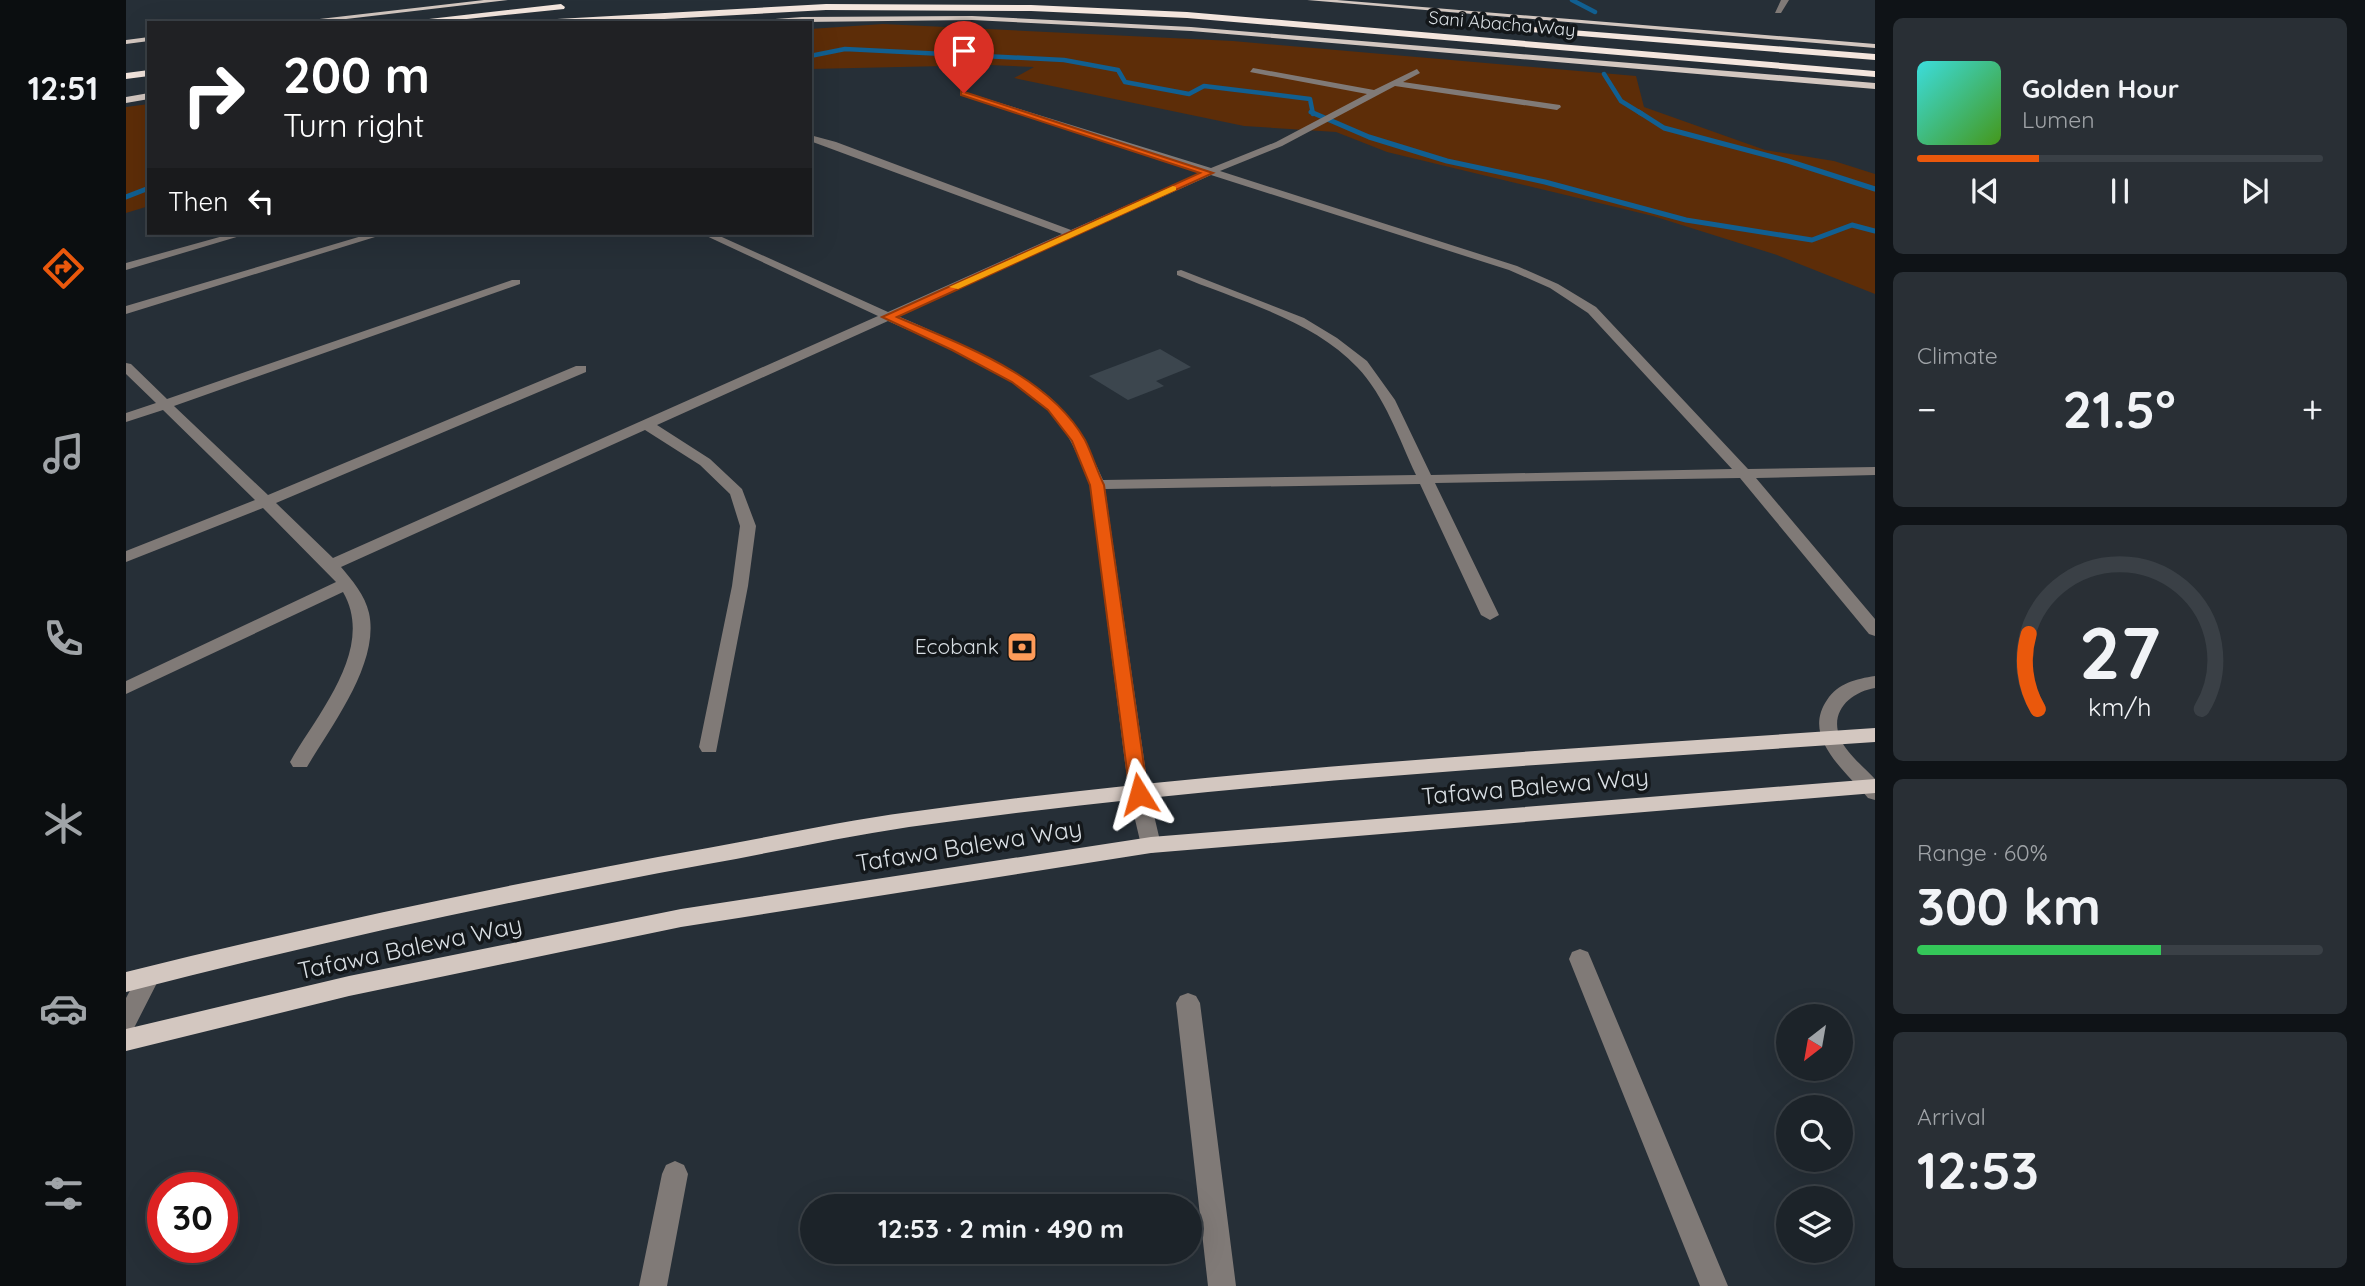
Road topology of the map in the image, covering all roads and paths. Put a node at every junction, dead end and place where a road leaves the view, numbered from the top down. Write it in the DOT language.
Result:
graph roads {
  1 [pos="504,0"];
  2 [pos="1311,0"];
  3 [pos="1785,0"];
  4 [pos="575,6"];
  5 [pos="911,6"];
  6 [pos="1778,11"];
  7 [pos="802,19"];
  8 [pos="308,21"];
  9 [pos="419,21"];
  10 [pos="570,21"];
  11 [pos="764,21"];
  12 [pos="1491,26"];
  13 [pos="147,39"];
  14 [pos="126,42"];
  15 [pos="1875,46"];
  16 [pos="1875,55"];
  17 [pos="1253,70"];
  18 [pos="1418,71"];
  19 [pos="147,73"];
  20 [pos="1875,75"];
  21 [pos="126,76"];
  22 [pos="1394,83"];
  23 [pos="1875,86"];
  24 [pos="964,93"];
  25 [pos="1376,93"];
  26 [pos="147,96"];
  27 [pos="126,100"];
  28 [pos="1557,107"];
  29 [pos="812,139"];
  30 [pos="1208,173"];
  31 [pos="1071,234"];
  32 [pos="238,235"];
  33 [pos="376,235"];
  34 [pos="709,235"];
  35 [pos="126,267"];
  36 [pos="1181,273"];
  37 [pos="516,282"];
  38 [pos="126,310"];
  39 [pos="888,317"];
  40 [pos="126,367"];
  41 [pos="581,369"];
  42 [pos="165,404"];
  43 [pos="126,418"];
  44 [pos="646,425"];
  45 [pos="1875,471"];
  46 [pos="1744,473"];
  47 [pos="1426,480"];
  48 [pos="1097,485"];
  49 [pos="265,502"];
  50 [pos="126,557"];
  51 [pos="331,565"];
  52 [pos="346,584"];
  53 [pos="1490,615"];
  54 [pos="1875,630"];
  55 [pos="1875,682"];
  56 [pos="126,688"];
  57 [pos="1875,735"];
  58 [pos="1830,738"];
  59 [pos="709,747"];
  60 [pos="300,762"];
  61 [pos="1873,789"];
  62 [pos="1139,794"];
  63 [pos="1151,845"];
  64 [pos="1580,959"];
  65 [pos="149,976"];
  66 [pos="126,982"];
  67 [pos="1188,1003"];
  68 [pos="126,1021"];
  69 [pos="126,1040"];
  70 [pos="676,1174"];
  71 [pos="653,1286"];
  72 [pos="1222,1286"];
  73 [pos="1714,1286"];
  1 -- 8 [label="main road"];
  2 -- 15 [label="main road, Sani Abacha Way"];
  3 -- 6 [label="street"];
  4 -- 9 [label="highway"];
  5 -- 7 [label="highway"];
  5 -- 10 [label="highway, Sani Abacha Way"];
  5 -- 20 [label="highway, Sani Abacha Way"];
  7 -- 11 [label="main road, Sani Abacha Way"];
  7 -- 23 [label="main road, Sani Abacha Way"];
  12 -- 16 [label="highway, Sani Abacha Way"];
  13 -- 14 [label="main road"];
  17 -- 25 [label="street"];
  18 -- 22 [label="street"];
  19 -- 21 [label="highway"];
  22 -- 25 [label="street"];
  22 -- 28 [label="street"];
  24 -- 30 [label="street"];
  25 -- 30 [label="street"];
  26 -- 27 [label="main road"];
  29 -- 31 [label="street"];
  30 -- 31 [label="street"];
  30 -- 46 [label="street"];
  31 -- 39 [label="street"];
  32 -- 35 [label="street"];
  33 -- 38 [label="street"];
  34 -- 39 [label="street"];
  36 -- 47 [label="street"];
  37 -- 42 [label="street"];
  39 -- 44 [label="street"];
  39 -- 48 [label="street"];
  40 -- 42 [label="street"];
  41 -- 49 [label="street"];
  42 -- 43 [label="street"];
  42 -- 49 [label="street"];
  44 -- 51 [label="street"];
  44 -- 59 [label="street"];
  45 -- 46 [label="street"];
  46 -- 47 [label="street"];
  46 -- 54 [label="street"];
  47 -- 48 [label="street"];
  47 -- 53 [label="street"];
  48 -- 62 [label="street"];
  49 -- 50 [label="street"];
  49 -- 51 [label="street"];
  51 -- 52 [label="street"];
  52 -- 56 [label="street"];
  52 -- 60 [label="street"];
  55 -- 58 [label="street"];
  57 -- 58 [label="main road, Tafawa Balewa Way"];
  58 -- 61 [label="street"];
  58 -- 62 [label="main road, Tafawa Balewa Way"];
  61 -- 63 [label="main road, Tafawa Balewa Way"];
  62 -- 63 [label="street"];
  62 -- 65 [label="main road, Tafawa Balewa Way"];
  63 -- 69 [label="main road, Tafawa Balewa Way"];
  64 -- 73 [label="street"];
  65 -- 66 [label="main road, Tafawa Balewa Way"];
  65 -- 68 [label="street"];
  67 -- 72 [label="street"];
  70 -- 71 [label="street"];
}
